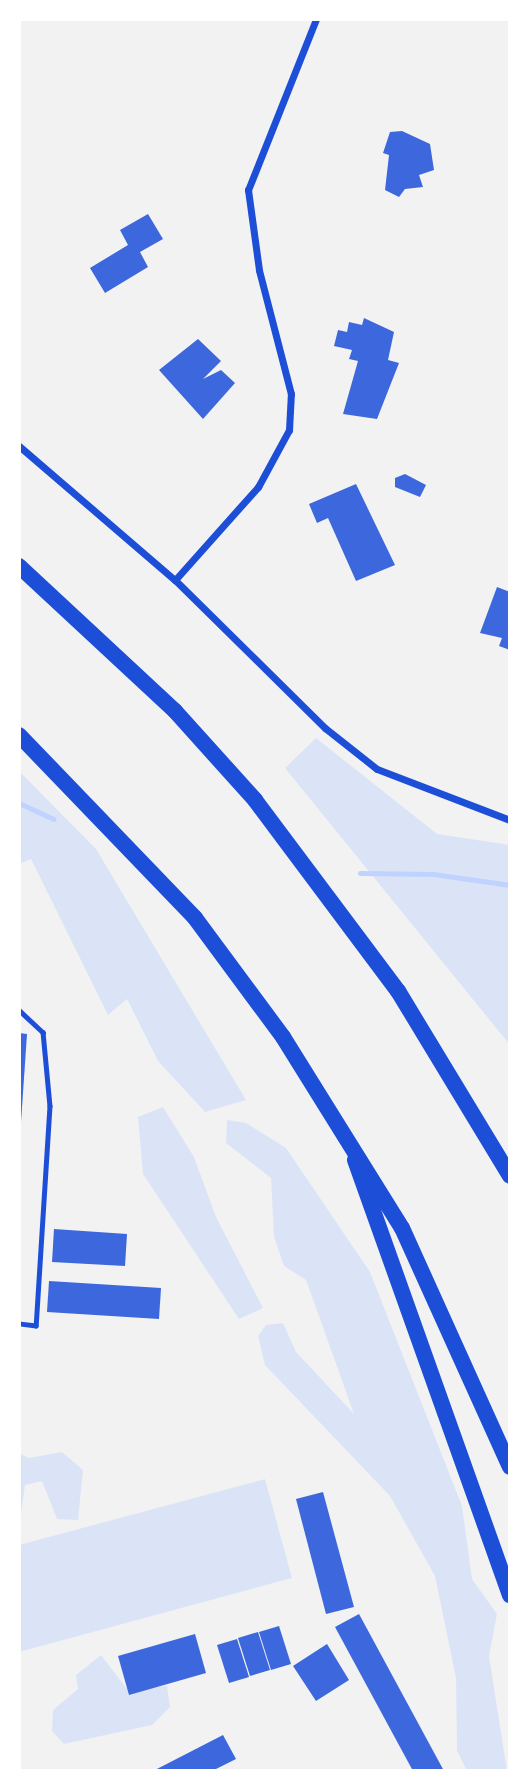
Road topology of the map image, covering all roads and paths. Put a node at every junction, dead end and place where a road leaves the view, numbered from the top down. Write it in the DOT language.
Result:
graph roads {
  1 [pos="316,19"];
  2 [pos="19,446"];
  3 [pos="19,566"];
  4 [pos="175,580"];
  5 [pos="19,735"];
  6 [pos="510,820"];
  7 [pos="19,1010"];
  8 [pos="349,1141"];
  9 [pos="510,1176"];
  10 [pos="19,1324"];
  11 [pos="510,1467"];
  12 [pos="510,1595"];
  1 -- 4 [label="street"];
  2 -- 4 [label="street"];
  3 -- 9 [label="highway"];
  4 -- 6 [label="street"];
  5 -- 8 [label="highway"];
  7 -- 10 [label="lane"];
  8 -- 11 [label="highway"];
  8 -- 12 [label="highway"];
}
